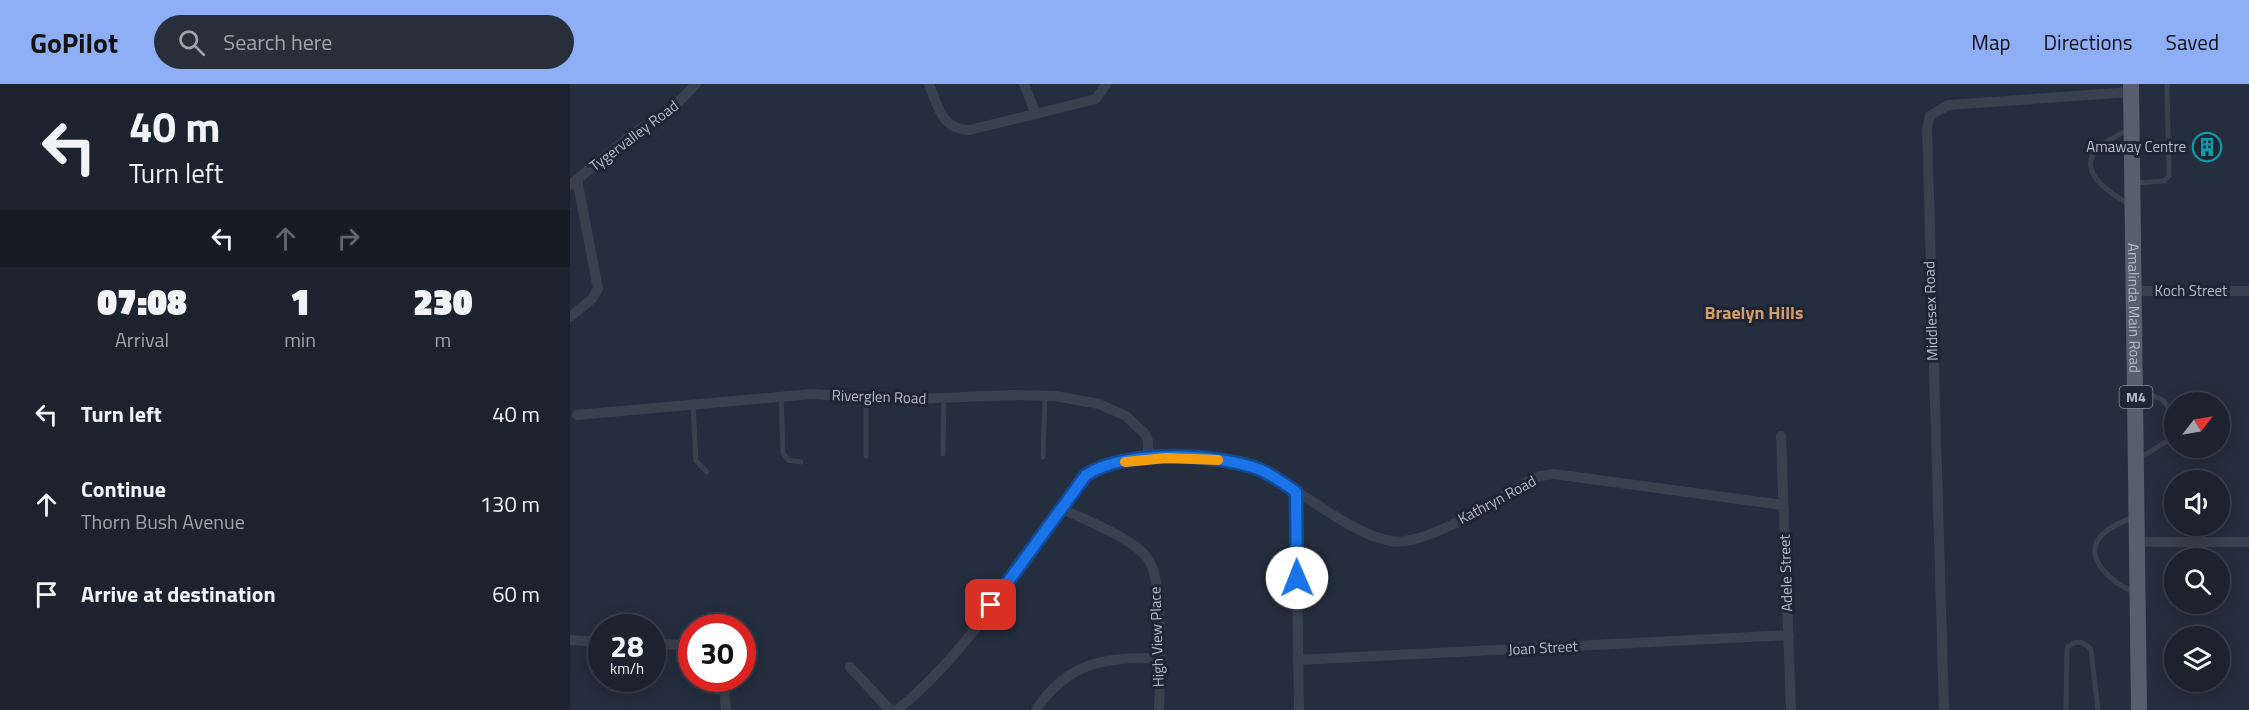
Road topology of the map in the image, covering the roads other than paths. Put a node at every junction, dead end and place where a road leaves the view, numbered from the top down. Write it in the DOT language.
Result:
graph roads {
  1 [pos="696,84"];
  2 [pos="929,84"];
  3 [pos="1024,84"];
  4 [pos="1106,84"];
  5 [pos="2167,84"];
  6 [pos="2131,88"];
  7 [pos="1035,112"];
  8 [pos="2132,127"];
  9 [pos="573,182"];
  10 [pos="2133,183"];
  11 [pos="2133,206"];
  12 [pos="2134,291"];
  13 [pos="2249,291"];
  14 [pos="570,317"];
  15 [pos="2136,389"];
  16 [pos="1045,395"];
  17 [pos="781,396"];
  18 [pos="944,398"];
  19 [pos="866,399"];
  20 [pos="2164,401"];
  21 [pos="693,403"];
  22 [pos="577,415"];
  23 [pos="1781,436"];
  24 [pos="2164,443"];
  25 [pos="943,454"];
  26 [pos="866,456"];
  27 [pos="1043,457"];
  28 [pos="1148,459"];
  29 [pos="2136,460"];
  30 [pos="801,462"];
  31 [pos="707,472"];
  32 [pos="1296,492"];
  33 [pos="1783,505"];
  34 [pos="1061,508"];
  35 [pos="2137,515"];
  36 [pos="2138,542"];
  37 [pos="2249,542"];
  38 [pos="2138,593"];
  39 [pos="1789,635"];
  40 [pos="570,640"];
  41 [pos="588,641"];
  42 [pos="1160,657"];
  43 [pos="1298,660"];
  44 [pos="850,667"];
  45 [pos="724,692"];
  46 [pos="726,710"];
  47 [pos="890,710"];
  48 [pos="897,710"];
  49 [pos="1036,710"];
  50 [pos="1159,710"];
  51 [pos="1299,710"];
  52 [pos="1791,710"];
  53 [pos="1944,710"];
  54 [pos="2066,710"];
  55 [pos="2098,710"];
  56 [pos="2139,710"];
  1 -- 9 [label="street, Tygervalley Road"];
  2 -- 7 [label="street"];
  3 -- 7 [label="street"];
  4 -- 7 [label="street"];
  5 -- 10 [label="lane"];
  6 -- 8 [label="main road, Amalinda Main Road / M4"];
  6 -- 53 [label="street, Middlesex Road"];
  8 -- 10 [label="main road, Amalinda Main Road / M4"];
  8 -- 11 [label="lane"];
  9 -- 14 [label="street"];
  10 -- 11 [label="main road, Amalinda Main Road / M4"];
  11 -- 12 [label="main road, Amalinda Main Road / M4"];
  12 -- 13 [label="street, Koch Street"];
  12 -- 15 [label="main road, Amalinda Main Road / M4"];
  15 -- 20 [label="lane"];
  15 -- 29 [label="main road, Amalinda Main Road / M4"];
  16 -- 18 [label="street, Riverglen Road"];
  16 -- 27 [label="lane"];
  16 -- 28 [label="street, Riverglen Road"];
  17 -- 19 [label="street, Riverglen Road"];
  17 -- 21 [label="street, Riverglen Road"];
  17 -- 30 [label="lane"];
  18 -- 19 [label="street, Riverglen Road"];
  18 -- 25 [label="lane"];
  19 -- 26 [label="lane"];
  21 -- 22 [label="street, Riverglen Road"];
  21 -- 31 [label="lane"];
  23 -- 33 [label="street, Adele Street"];
  24 -- 29 [label="lane"];
  28 -- 32 [label="street, Kathryn Road"];
  28 -- 34 [label="street, Kathryn Road"];
  29 -- 35 [label="main road, Amalinda Main Road / M4"];
  32 -- 33 [label="street, Kathryn Road"];
  32 -- 43 [label="street"];
  33 -- 39 [label="street, Adele Street"];
  34 -- 42 [label="street, High View Place"];
  34 -- 48 [label="street, Kathryn Road"];
  35 -- 36 [label="main road, Amalinda Main Road / M4"];
  35 -- 38 [label="lane"];
  36 -- 37 [label="street"];
  36 -- 38 [label="main road, Amalinda Main Road / M4"];
  38 -- 56 [label="main road, Amalinda Main Road / M4"];
  39 -- 43 [label="street, Joan Street"];
  39 -- 52 [label="street, Adele Street"];
  40 -- 41 [label="street"];
  42 -- 49 [label="street"];
  42 -- 50 [label="street, High View Place"];
  43 -- 51 [label="street"];
  44 -- 47 [label="street"];
  45 -- 46 [label="street"];
  54 -- 55 [label="lane"];
}
